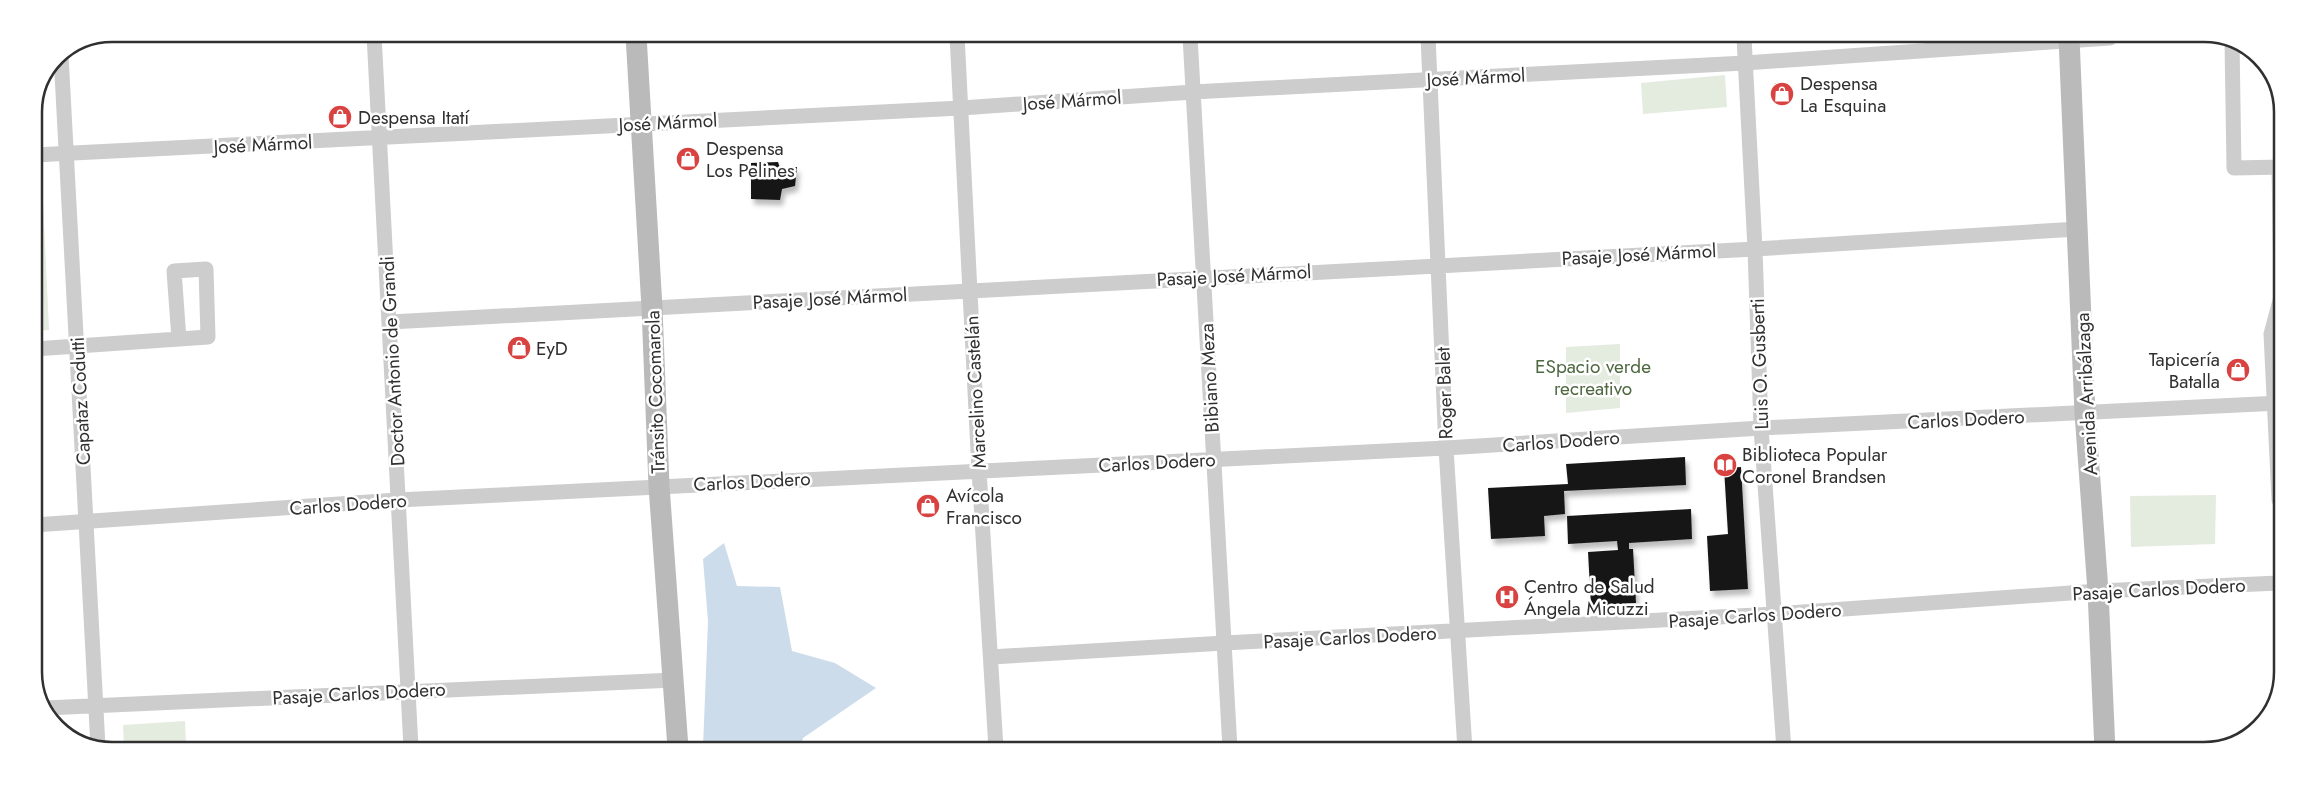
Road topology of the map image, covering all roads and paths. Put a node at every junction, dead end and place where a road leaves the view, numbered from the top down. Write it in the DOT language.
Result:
graph roads {
  1 [pos="374,42"];
  2 [pos="636,42"];
  3 [pos="957,42"];
  4 [pos="1190,42"];
  5 [pos="1428,42"];
  6 [pos="1744,42"];
  7 [pos="2028,42"];
  8 [pos="2069,42"];
  9 [pos="2232,49"];
  10 [pos="1745,63"];
  11 [pos="61,66"];
  12 [pos="1431,80"];
  13 [pos="1194,92"];
  14 [pos="961,108"];
  15 [pos="640,124"];
  16 [pos="380,139"];
  17 [pos="67,154"];
  18 [pos="42,155"];
  19 [pos="2273,167"];
  20 [pos="2078,229"];
  21 [pos="1755,249"];
  22 [pos="1439,264"];
  23 [pos="1204,277"];
  24 [pos="969,290"];
  25 [pos="652,308"];
  26 [pos="390,322"];
  27 [pos="2273,325"];
  28 [pos="179,339"];
  29 [pos="78,346"];
  30 [pos="42,348"];
  31 [pos="2273,362"];
  32 [pos="2274,403"];
  33 [pos="2085,413"];
  34 [pos="1761,428"];
  35 [pos="1446,448"];
  36 [pos="1213,459"];
  37 [pos="979,470"];
  38 [pos="659,486"];
  39 [pos="398,500"];
  40 [pos="85,522"];
  41 [pos="43,524"];
  42 [pos="2274,583"];
  43 [pos="2098,591"];
  44 [pos="1775,614"];
  45 [pos="1458,632"];
  46 [pos="1224,643"];
  47 [pos="991,657"];
  48 [pos="674,680"];
  49 [pos="409,690"];
  50 [pos="95,706"];
  51 [pos="52,708"];
  52 [pos="98,741"];
  53 [pos="411,742"];
  54 [pos="678,742"];
  55 [pos="996,742"];
  56 [pos="1230,742"];
  57 [pos="1465,742"];
  58 [pos="1783,742"];
  59 [pos="2105,742"];
  1 -- 16 [label="street, Doctor Antonio de Grandi"];
  2 -- 15 [label="street, Tránsito Cocomarola"];
  3 -- 14 [label="street, Marcelino Castelán"];
  4 -- 13 [label="street, Bibiano Meza"];
  5 -- 12 [label="street, Roger Balet"];
  6 -- 10 [label="street, Luis O. Gusberti"];
  7 -- 10 [label="street, José Mármol"];
  8 -- 20 [label="street, Avenida Arribálzaga"];
  9 -- 19 [label="street"];
  10 -- 12 [label="street, José Mármol"];
  10 -- 21 [label="street, Luis O. Gusberti"];
  11 -- 17 [label="street, Capataz Codutti"];
  12 -- 13 [label="street, José Mármol"];
  12 -- 22 [label="street, Roger Balet"];
  13 -- 14 [label="street, José Mármol"];
  13 -- 23 [label="street, Bibiano Meza"];
  14 -- 15 [label="street, José Mármol"];
  14 -- 24 [label="street, Marcelino Castelán"];
  15 -- 16 [label="street, José Mármol"];
  15 -- 25 [label="street, Tránsito Cocomarola"];
  16 -- 17 [label="street, José Mármol"];
  16 -- 26 [label="street, Doctor Antonio de Grandi"];
  17 -- 18 [label="street, José Mármol"];
  17 -- 29 [label="street, Capataz Codutti"];
  20 -- 21 [label="street, Pasaje José Mármol"];
  20 -- 33 [label="street, Avenida Arribálzaga"];
  21 -- 22 [label="street, Pasaje José Mármol"];
  21 -- 34 [label="street, Luis O. Gusberti"];
  22 -- 23 [label="street, Pasaje José Mármol"];
  22 -- 35 [label="street, Roger Balet"];
  23 -- 24 [label="street, Pasaje José Mármol"];
  23 -- 36 [label="street, Bibiano Meza"];
  24 -- 25 [label="street, Pasaje José Mármol"];
  24 -- 37 [label="street, Marcelino Castelán"];
  25 -- 26 [label="street, Pasaje José Mármol"];
  25 -- 38 [label="street, Tránsito Cocomarola"];
  26 -- 39 [label="street, Doctor Antonio de Grandi"];
  27 -- 31 [label="street"];
  28 -- 28 [label="street"];
  28 -- 29 [label="street"];
  29 -- 30 [label="street"];
  29 -- 40 [label="street, Capataz Codutti"];
  32 -- 33 [label="street, Carlos Dodero"];
  33 -- 34 [label="street, Carlos Dodero"];
  33 -- 43 [label="street, Avenida Arribálzaga"];
  34 -- 35 [label="street, Carlos Dodero"];
  34 -- 44 [label="street, Luis O. Gusberti"];
  35 -- 36 [label="street, Carlos Dodero"];
  35 -- 45 [label="street, Roger Balet"];
  36 -- 37 [label="street, Carlos Dodero"];
  36 -- 46 [label="street, Bibiano Meza"];
  37 -- 38 [label="street, Carlos Dodero"];
  37 -- 47 [label="street, Marcelino Castelán"];
  38 -- 39 [label="street, Carlos Dodero"];
  38 -- 48 [label="street, Tránsito Cocomarola"];
  39 -- 40 [label="street, Carlos Dodero"];
  39 -- 49 [label="street, Doctor Antonio de Grandi"];
  40 -- 41 [label="street, Carlos Dodero"];
  40 -- 50 [label="street, Capataz Codutti"];
  42 -- 43 [label="street, Pasaje Carlos Dodero"];
  43 -- 44 [label="street, Pasaje Carlos Dodero"];
  43 -- 59 [label="street, Avenida Arribálzaga"];
  44 -- 45 [label="street, Pasaje Carlos Dodero"];
  44 -- 58 [label="street, Luis O. Gusberti"];
  45 -- 46 [label="street, Pasaje Carlos Dodero"];
  45 -- 57 [label="street, Roger Balet"];
  46 -- 47 [label="street, Pasaje Carlos Dodero"];
  46 -- 56 [label="street, Bibiano Meza"];
  47 -- 55 [label="street, Marcelino Castelán"];
  48 -- 49 [label="street, Pasaje Carlos Dodero"];
  48 -- 54 [label="street, Tránsito Cocomarola"];
  49 -- 50 [label="street, Pasaje Carlos Dodero"];
  49 -- 53 [label="street, Doctor Antonio de Grandi"];
  50 -- 51 [label="street, Pasaje Carlos Dodero"];
  50 -- 52 [label="street, Capataz Codutti"];
}
